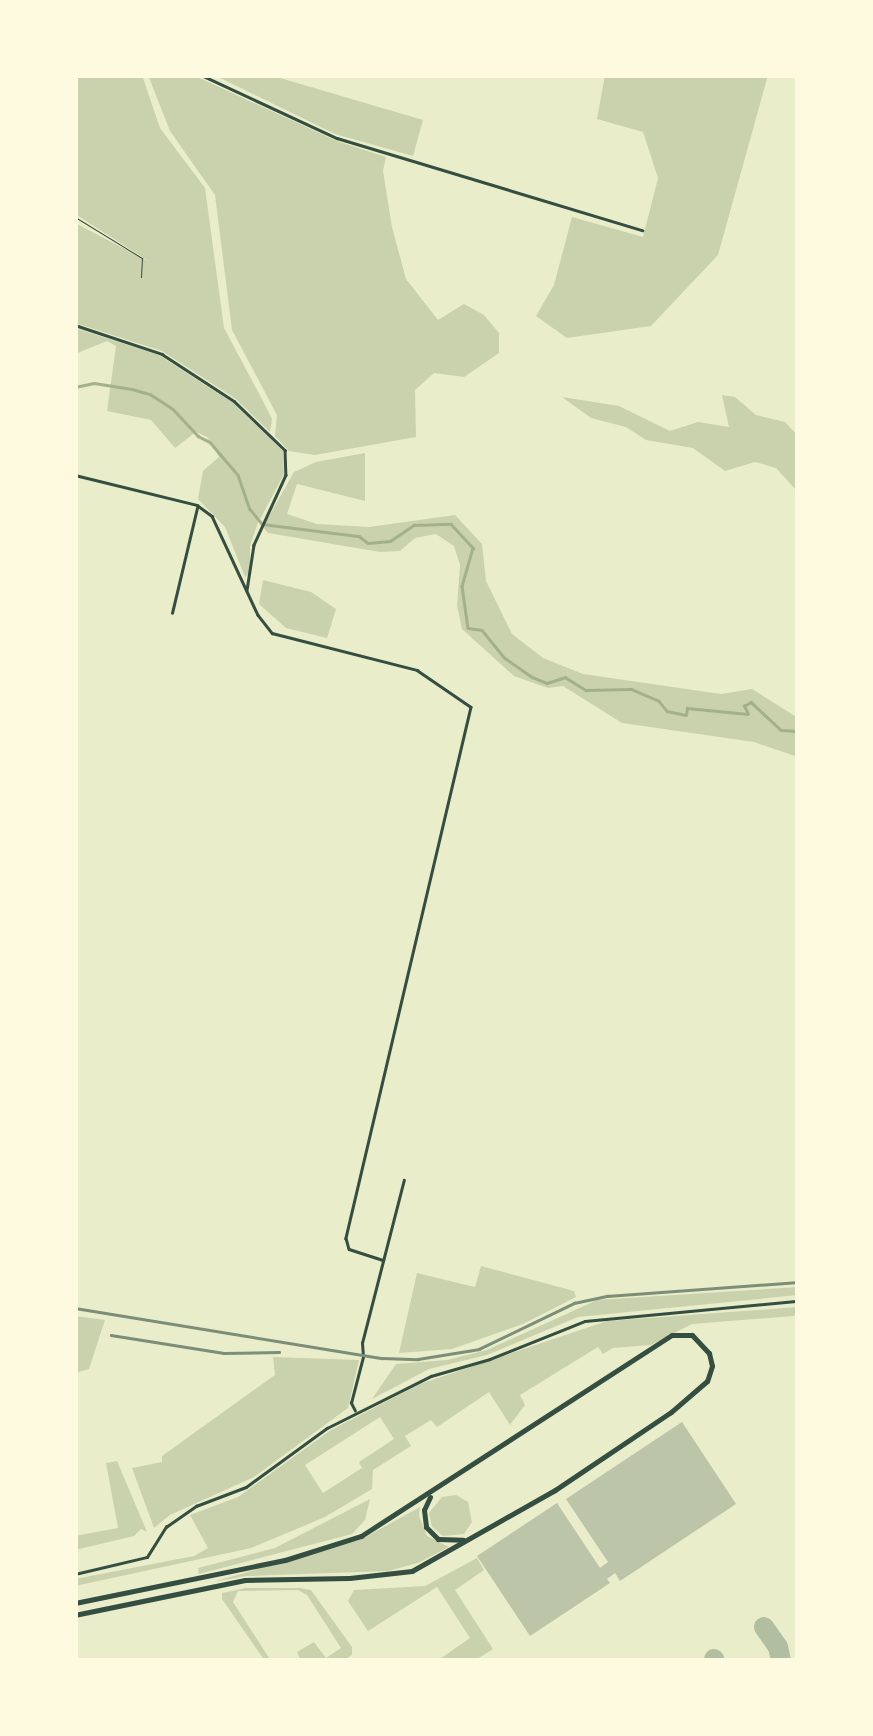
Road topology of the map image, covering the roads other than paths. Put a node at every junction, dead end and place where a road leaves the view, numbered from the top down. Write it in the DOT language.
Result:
graph roads {
  1 [pos="201,75"];
  2 [pos="75,216"];
  3 [pos="642,230"];
  4 [pos="142,276"];
  5 [pos="75,326"];
  6 [pos="75,475"];
  7 [pos="197,506"];
  8 [pos="247,590"];
  9 [pos="172,613"];
  10 [pos="404,1180"];
  11 [pos="384,1260"];
  12 [pos="798,1301"];
  13 [pos="356,1412"];
  14 [pos="431,1495"];
  15 [pos="470,1538"];
  16 [pos="75,1574"];
  17 [pos="75,1604"];
  18 [pos="75,1615"];
  1 -- 3 [label="street"];
  2 -- 4 [label="lane"];
  5 -- 8 [label="street"];
  6 -- 7 [label="street"];
  7 -- 8 [label="street"];
  7 -- 9 [label="street"];
  8 -- 11 [label="street"];
  10 -- 11 [label="street"];
  11 -- 13 [label="street"];
  12 -- 13 [label="street"];
  13 -- 16 [label="street"];
  14 -- 15 [label="main road"];
  14 -- 15 [label="main road"];
  14 -- 17 [label="main road"];
  15 -- 18 [label="main road"];
}
